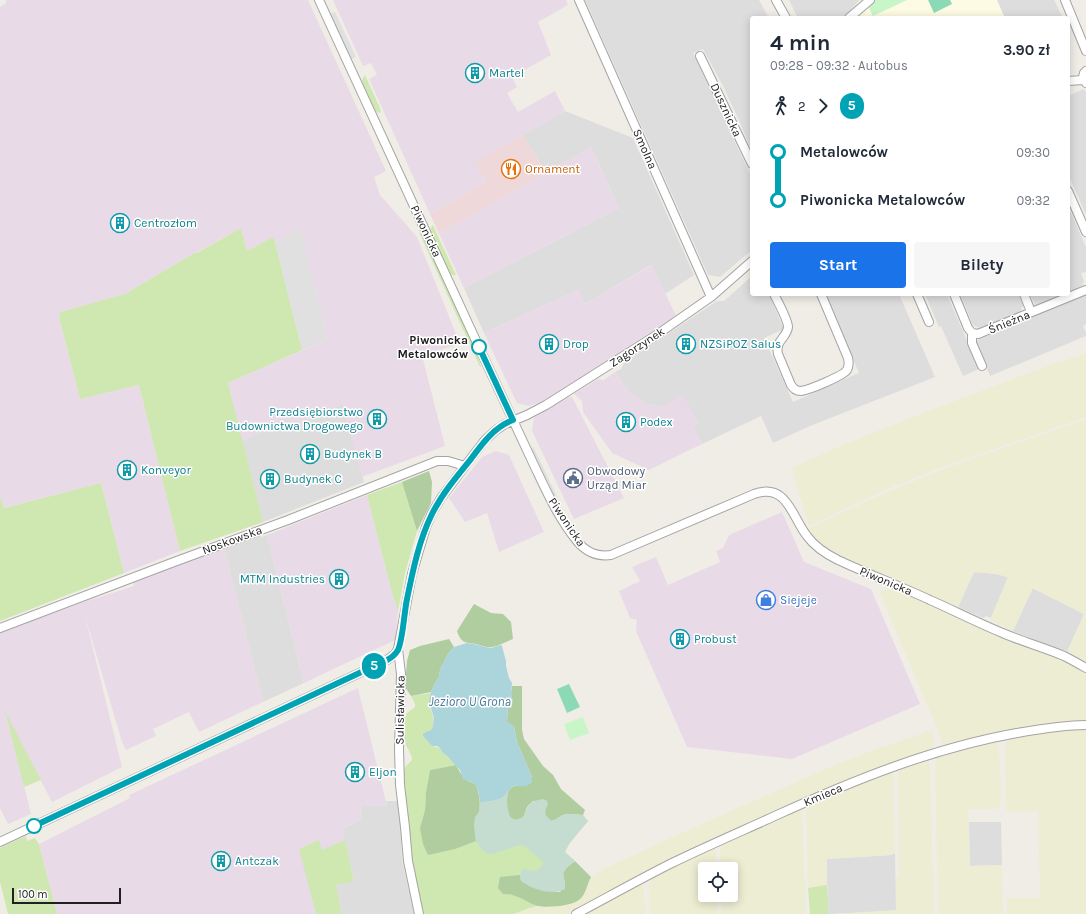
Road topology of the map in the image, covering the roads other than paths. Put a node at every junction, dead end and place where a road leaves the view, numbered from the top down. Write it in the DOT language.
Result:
graph roads {
  1 [pos="319,0"];
  2 [pos="579,0"];
  3 [pos="776,0"];
  4 [pos="870,0"];
  5 [pos="1065,0"];
  6 [pos="785,16"];
  7 [pos="851,16"];
  8 [pos="1086,51"];
  9 [pos="700,56"];
  10 [pos="1086,71"];
  11 [pos="1085,81"];
  12 [pos="1070,82"];
  13 [pos="750,160"];
  14 [pos="1070,196"];
  15 [pos="1086,232"];
  16 [pos="750,263"];
  17 [pos="1086,290"];
  18 [pos="775,296"];
  19 [pos="822,296"];
  20 [pos="918,296"];
  21 [pos="955,296"];
  22 [pos="1025,296"];
  23 [pos="711,297"];
  24 [pos="1031,312"];
  25 [pos="929,322"];
  26 [pos="972,333"];
  27 [pos="982,366"];
  28 [pos="513,420"];
  29 [pos="465,466"];
  30 [pos="0,628"];
  31 [pos="398,649"];
  32 [pos="1086,668"];
  33 [pos="1086,725"];
  34 [pos="0,842"];
  35 [pos="419,914"];
  36 [pos="576,914"];
  1 -- 28 [label="street, Piwonicka"];
  2 -- 23 [label="street, Smolna"];
  3 -- 6 [label="street"];
  4 -- 7 [label="street"];
  5 -- 8 [label="street"];
  9 -- 13 [label="street, Dusznicka"];
  10 -- 11 [label="street"];
  11 -- 12 [label="street"];
  14 -- 15 [label="street"];
  16 -- 23 [label="street, Zagorzynek"];
  17 -- 24 [label="street, Śnieżna"];
  18 -- 19 [label="street"];
  20 -- 25 [label="street"];
  21 -- 26 [label="street, Śnieżna"];
  22 -- 24 [label="street"];
  23 -- 28 [label="street, Zagorzynek"];
  24 -- 26 [label="street, Śnieżna"];
  26 -- 27 [label="street"];
  28 -- 29 [label="street, Sulisławicka"];
  28 -- 32 [label="street, Piwonicka"];
  29 -- 30 [label="street, Noskowska"];
  29 -- 31 [label="street, Sulisławicka"];
  31 -- 34 [label="street"];
  31 -- 35 [label="street, Sulisławicka"];
  33 -- 36 [label="street, Kmieca"];
}
